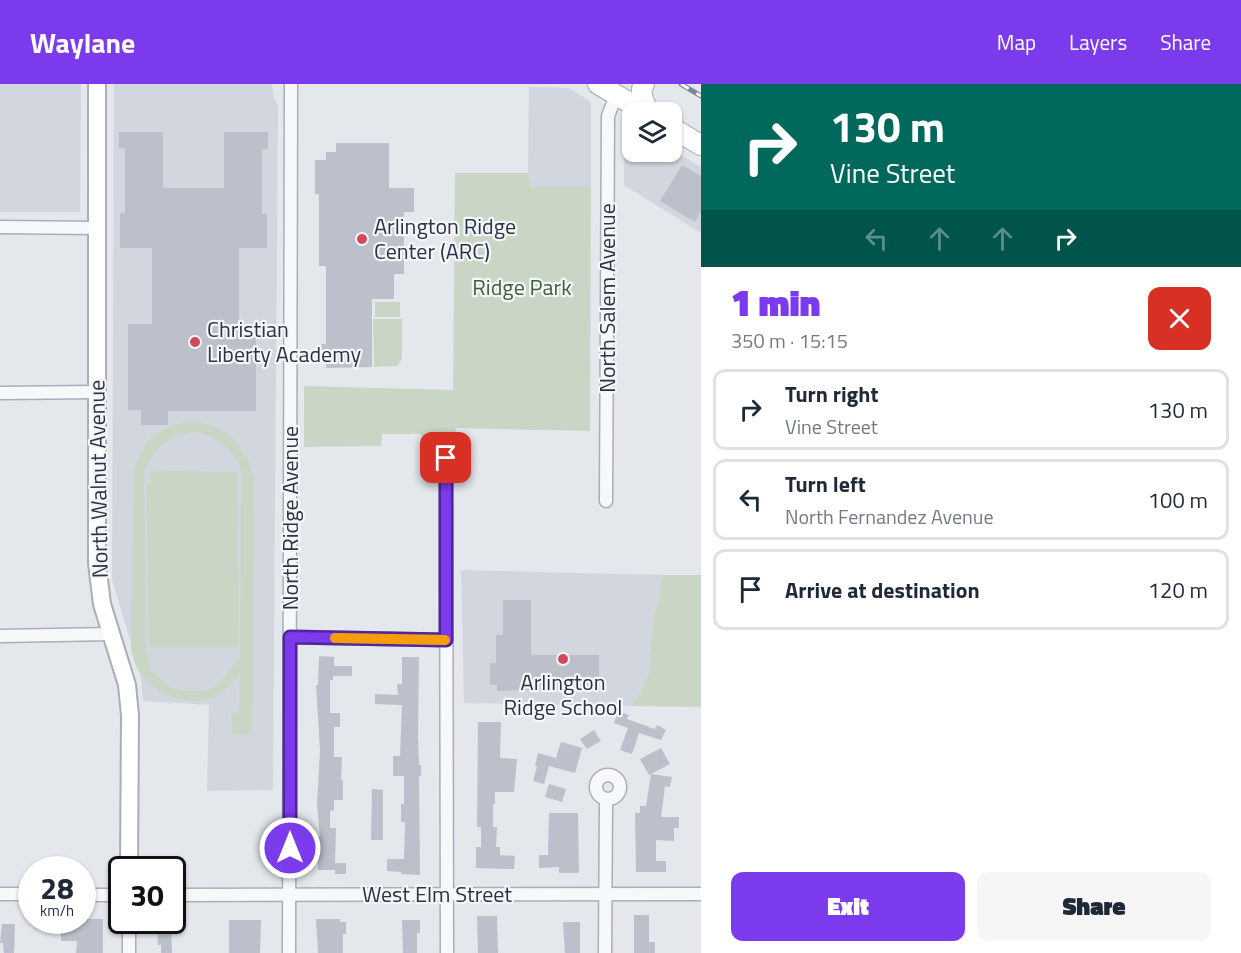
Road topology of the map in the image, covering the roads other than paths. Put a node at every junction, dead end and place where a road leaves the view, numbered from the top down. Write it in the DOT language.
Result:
graph roads {
  1 [pos="97,84"];
  2 [pos="291,84"];
  3 [pos="597,84"];
  4 [pos="644,84"];
  5 [pos="616,95"];
  6 [pos="628,102"];
  7 [pos="643,102"];
  8 [pos="682,134"];
  9 [pos="701,145"];
  10 [pos="0,227"];
  11 [pos="96,228"];
  12 [pos="96,392"];
  13 [pos="0,393"];
  14 [pos="446,458"];
  15 [pos="606,501"];
  16 [pos="112,634"];
  17 [pos="0,636"];
  18 [pos="290,637"];
  19 [pos="446,640"];
  20 [pos="606,800"];
  21 [pos="129,856"];
  22 [pos="0,894"];
  23 [pos="18,894"];
  24 [pos="289,894"];
  25 [pos="606,894"];
  26 [pos="701,894"];
  27 [pos="186,895"];
  28 [pos="446,895"];
  29 [pos="129,934"];
  30 [pos="129,953"];
  31 [pos="289,953"];
  32 [pos="447,953"];
  33 [pos="605,953"];
  1 -- 11 [label="street, North Walnut Avenue"];
  2 -- 18 [label="street, North Ridge Avenue"];
  3 -- 5 [label="main road"];
  4 -- 7 [label="main road"];
  5 -- 6 [label="main road"];
  5 -- 15 [label="street, North Salem Avenue"];
  8 -- 9 [label="main road"];
  10 -- 11 [label="street"];
  11 -- 12 [label="street, North Walnut Avenue"];
  12 -- 13 [label="street"];
  12 -- 16 [label="street, North Walnut Avenue"];
  14 -- 19 [label="street"];
  16 -- 17 [label="street"];
  16 -- 21 [label="street, North Walnut Avenue"];
  18 -- 19 [label="street"];
  18 -- 24 [label="street, North Ridge Avenue"];
  19 -- 28 [label="street"];
  20 -- 25 [label="street"];
  22 -- 23 [label="street"];
  24 -- 27 [label="street, West Elm Street"];
  24 -- 28 [label="street, West Elm Street"];
  24 -- 31 [label="street, North Ridge Avenue"];
  25 -- 26 [label="street, West Elm Street"];
  25 -- 28 [label="street, West Elm Street"];
  25 -- 33 [label="street"];
  28 -- 32 [label="street"];
  29 -- 30 [label="street"];
}
